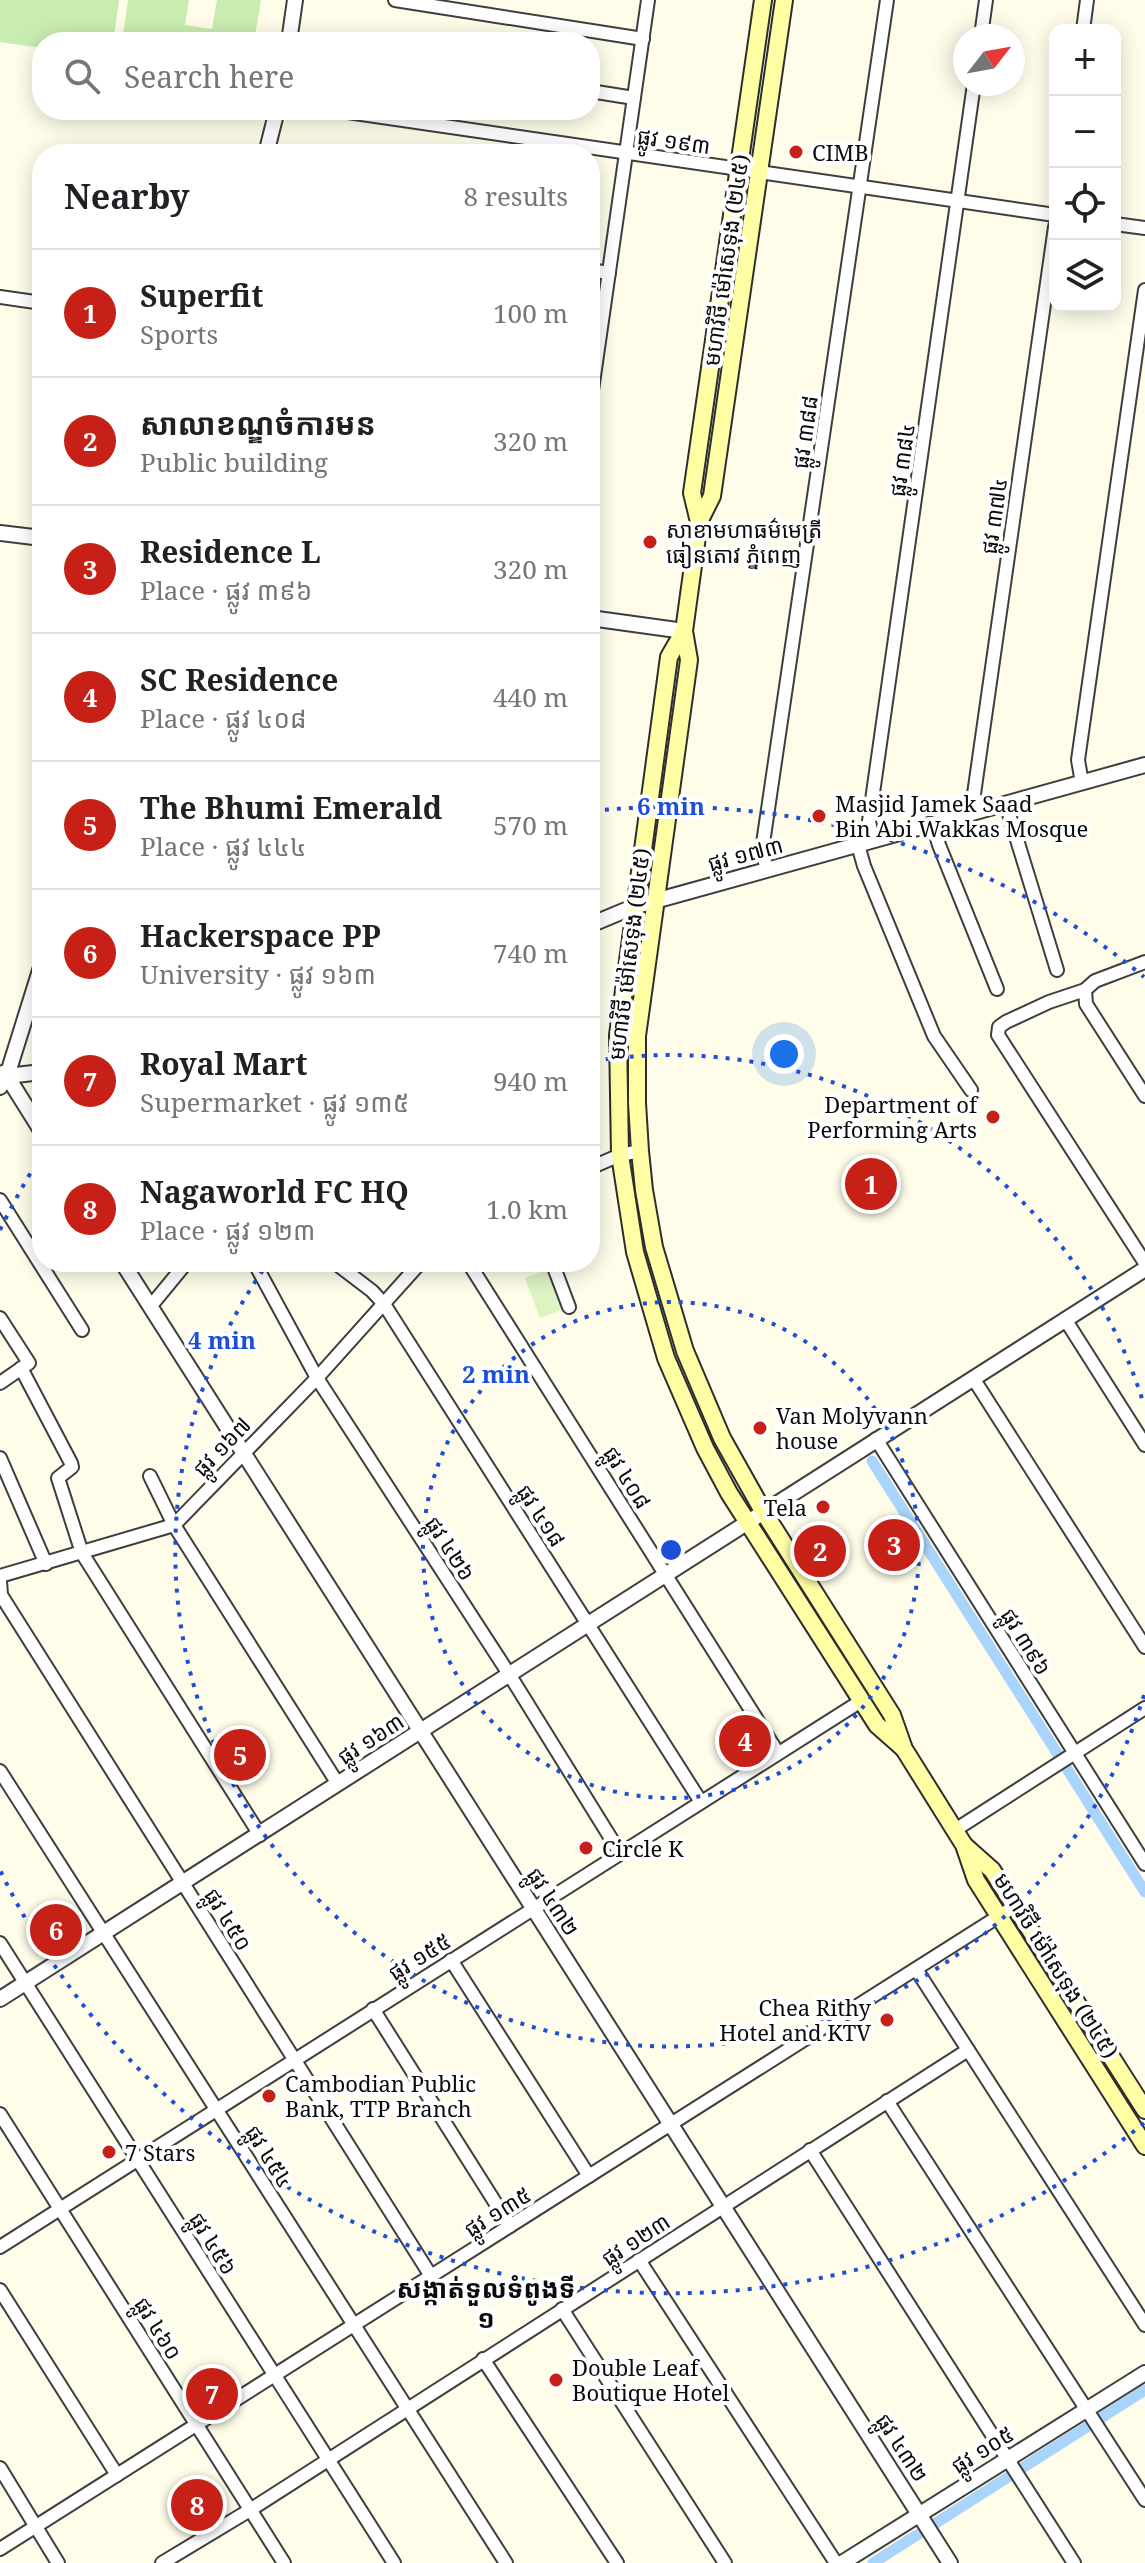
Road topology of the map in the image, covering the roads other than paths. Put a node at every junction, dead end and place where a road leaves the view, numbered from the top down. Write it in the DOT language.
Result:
graph roads {
  1 [pos="295,0"];
  2 [pos="395,0"];
  3 [pos="648,0"];
  4 [pos="763,0"];
  5 [pos="784,0"];
  6 [pos="887,0"];
  7 [pos="986,0"];
  8 [pos="1087,0"];
  9 [pos="983,24"];
  10 [pos="1084,24"];
  11 [pos="290,32"];
  12 [pos="598,32"];
  13 [pos="600,32"];
  14 [pos="643,39"];
  15 [pos="600,93"];
  16 [pos="972,96"];
  17 [pos="634,98"];
  18 [pos="274,120"];
  19 [pos="400,120"];
  20 [pos="268,144"];
  21 [pos="560,144"];
  22 [pos="600,150"];
  23 [pos="626,154"];
  24 [pos="739,170"];
  25 [pos="759,173"];
  26 [pos="861,187"];
  27 [pos="958,201"];
  28 [pos="1049,214"];
  29 [pos="1121,225"];
  30 [pos="1145,228"];
  31 [pos="1053,240"];
  32 [pos="600,272"];
  33 [pos="609,273"];
  34 [pos="1145,290"];
  35 [pos="0,297"];
  36 [pos="32,302"];
  37 [pos="600,330"];
  38 [pos="699,522"];
  39 [pos="0,533"];
  40 [pos="32,537"];
  41 [pos="600,619"];
  42 [pos="684,631"];
  43 [pos="1145,765"];
  44 [pos="1082,783"];
  45 [pos="650,791"];
  46 [pos="670,794"];
  47 [pos="1006,804"];
  48 [pos="978,812"];
  49 [pos="933,824"];
  50 [pos="866,843"];
  51 [pos="767,870"];
  52 [pos="655,901"];
  53 [pos="633,907"];
  54 [pos="600,921"];
  55 [pos="1145,962"];
  56 [pos="1057,970"];
  57 [pos="997,989"];
  58 [pos="1085,990"];
  59 [pos="32,1003"];
  60 [pos="32,1074"];
  61 [pos="2,1078"];
  62 [pos="971,1090"];
  63 [pos="1145,1096"];
  64 [pos="32,1118"];
  65 [pos="640,1151"];
  66 [pos="620,1155"];
  67 [pos="600,1164"];
  68 [pos="0,1200"];
  69 [pos="32,1251"];
  70 [pos="1144,1269"];
  71 [pos="45,1272"];
  72 [pos="128,1272"];
  73 [pos="179,1272"];
  74 [pos="259,1272"];
  75 [pos="347,1272"];
  76 [pos="412,1272"];
  77 [pos="474,1272"];
  78 [pos="556,1272"];
  79 [pos="384,1304"];
  80 [pos="150,1307"];
  81 [pos="569,1307"];
  82 [pos="0,1318"];
  83 [pos="1065,1319"];
  84 [pos="82,1330"];
  85 [pos="25,1366"];
  86 [pos="317,1378"];
  87 [pos="973,1378"];
  88 [pos="0,1383"];
  89 [pos="703,1399"];
  90 [pos="685,1407"];
  91 [pos="876,1439"];
  92 [pos="1145,1445"];
  93 [pos="242,1453"];
  94 [pos="0,1458"];
  95 [pos="150,1476"];
  96 [pos="763,1511"];
  97 [pos="747,1521"];
  98 [pos="174,1525"];
  99 [pos="82,1553"];
  100 [pos="46,1564"];
  101 [pos="665,1574"];
  102 [pos="0,1579"];
  103 [pos="588,1623"];
  104 [pos="1145,1647"];
  105 [pos="509,1674"];
  106 [pos="861,1701"];
  107 [pos="1145,1708"];
  108 [pos="420,1732"];
  109 [pos="904,1749"];
  110 [pos="778,1753"];
  111 [pos="1065,1759"];
  112 [pos="0,1771"];
  113 [pos="338,1784"];
  114 [pos="701,1802"];
  115 [pos="260,1835"];
  116 [pos="959,1837"];
  117 [pos="620,1853"];
  118 [pos="1145,1864"];
  119 [pos="183,1883"];
  120 [pos="1015,1906"];
  121 [pos="533,1909"];
  122 [pos="999,1916"];
  123 [pos="104,1934"];
  124 [pos="0,1943"];
  125 [pos="451,1960"];
  126 [pos="916,1969"];
  127 [pos="25,1984"];
  128 [pos="0,1999"];
  129 [pos="373,2009"];
  130 [pos="968,2050"];
  131 [pos="294,2059"];
  132 [pos="1142,2100"];
  133 [pos="887,2101"];
  134 [pos="1120,2107"];
  135 [pos="217,2109"];
  136 [pos="0,2114"];
  137 [pos="670,2124"];
  138 [pos="1145,2146"];
  139 [pos="810,2150"];
  140 [pos="137,2159"];
  141 [pos="589,2176"];
  142 [pos="723,2207"];
  143 [pos="60,2209"];
  144 [pos="510,2226"];
  145 [pos="0,2247"];
  146 [pos="639,2260"];
  147 [pos="431,2276"];
  148 [pos="0,2290"];
  149 [pos="562,2309"];
  150 [pos="353,2325"];
  151 [pos="1145,2325"];
  152 [pos="483,2359"];
  153 [pos="1145,2373"];
  154 [pos="274,2375"];
  155 [pos="405,2408"];
  156 [pos="1088,2412"];
  157 [pos="197,2424"];
  158 [pos="327,2458"];
  159 [pos="1010,2463"];
  160 [pos="0,2468"];
  161 [pos="117,2475"];
  162 [pos="1145,2500"];
  163 [pos="250,2510"];
  164 [pos="921,2518"];
  165 [pos="36,2526"];
  166 [pos="0,2549"];
  167 [pos="179,2559"];
  168 [pos="946,2561"];
  169 [pos="58,2563"];
  170 [pos="162,2563"];
  171 [pos="284,2563"];
  172 [pos="394,2563"];
  173 [pos="506,2563"];
  174 [pos="617,2563"];
  175 [pos="725,2563"];
  176 [pos="836,2563"];
  177 [pos="842,2563"];
  178 [pos="1074,2563"];
  1 -- 11 [label="street"];
  2 -- 12 [label="street"];
  3 -- 14 [label="street"];
  4 -- 24 [label="main road, មហាវិថី ម៉ៅសេទុង (២៤៥)"];
  5 -- 25 [label="main road, មហាវិថី ម៉ៅសេទុង (២៤៥)"];
  6 -- 26 [label="street, ផ្លូវ ៣៨៨"];
  7 -- 9 [label="street"];
  8 -- 10 [label="street"];
  13 -- 14 [label="street"];
  14 -- 17 [label="street"];
  15 -- 17 [label="street"];
  16 -- 27 [label="street, ផ្លូវ ៣៨៤"];
  17 -- 23 [label="street"];
  18 -- 20 [label="street"];
  19 -- 21 [label="street, ផ្លូវ ១៩៣"];
  22 -- 23 [label="street, ផ្លូវ ១៩៣"];
  23 -- 24 [label="street, ផ្លូវ ១៩៣"];
  23 -- 33 [label="street"];
  24 -- 25 [label="street, ផ្លូវ ១៩៣"];
  24 -- 38 [label="main road, មហាវិថី ម៉ៅសេទុង (២៤៥)"];
  25 -- 26 [label="street, ផ្លូវ ១៩៣"];
  25 -- 38 [label="main road, មហាវិថី ម៉ៅសេទុង (២៤៥)"];
  26 -- 27 [label="street, ផ្លូវ ១៩៣"];
  26 -- 51 [label="street, ផ្លូវ ៣៨៨"];
  27 -- 28 [label="street, ផ្លូវ ១៩៣"];
  27 -- 50 [label="street, ផ្លូវ ៣៨៤"];
  29 -- 30 [label="street"];
  31 -- 48 [label="street, ផ្លូវ ៣៧៤"];
  32 -- 33 [label="street"];
  33 -- 37 [label="street"];
  34 -- 44 [label="street"];
  35 -- 36 [label="street"];
  38 -- 42 [label="main road, មហាវិថី ម៉ៅសេទុង (២៤៥)"];
  39 -- 40 [label="street"];
  41 -- 42 [label="street"];
  42 -- 45 [label="main road, មហាវិថី ម៉ៅសេទុង (២៤៥)"];
  42 -- 46 [label="main road, មហាវិថី ម៉ៅសេទុង (២៤៥)"];
  43 -- 44 [label="street, ផ្លូវ ១៧៣"];
  44 -- 47 [label="street, ផ្លូវ ១៧៣"];
  45 -- 46 [label="main road"];
  45 -- 53 [label="main road, មហាវិថី ម៉ៅសេទុង (២៤៥)"];
  46 -- 52 [label="main road, មហាវិថី ម៉ៅសេទុង (២៤៥)"];
  47 -- 48 [label="street, ផ្លូវ ១៧៣"];
  47 -- 56 [label="street"];
  48 -- 49 [label="street, ផ្លូវ ១៧៣"];
  49 -- 50 [label="street, ផ្លូវ ១៧៣"];
  49 -- 57 [label="street"];
  50 -- 51 [label="street, ផ្លូវ ១៧៣"];
  50 -- 62 [label="street, ផ្លូវ ៣៨៤"];
  51 -- 52 [label="street, ផ្លូវ ១៧៣"];
  52 -- 53 [label="street, ផ្លូវ ១៧៣"];
  52 -- 65 [label="main road, មហាវិថី ម៉ៅសេទុង (២៤៥)"];
  53 -- 54 [label="street, ផ្លូវ ១៧៣"];
  53 -- 66 [label="main road, មហាវិថី ម៉ៅសេទុង (២៤៥)"];
  55 -- 58 [label="street"];
  58 -- 63 [label="street"];
  58 -- 70 [label="street"];
  59 -- 61 [label="street"];
  60 -- 61 [label="street"];
  61 -- 64 [label="street"];
  65 -- 66 [label="street"];
  65 -- 89 [label="main road, មហាវិថី ម៉ៅសេទុង (២៤៥)"];
  66 -- 67 [label="street"];
  66 -- 90 [label="main road, មហាវិថី ម៉ៅសេទុង (២៤៥)"];
  68 -- 69 [label="street"];
  70 -- 83 [label="street, ផ្លូវ ១៦៣"];
  71 -- 84 [label="street"];
  72 -- 80 [label="street, ផ្លូវ ៤៣២"];
  73 -- 80 [label="street"];
  74 -- 86 [label="street, ផ្លូវ ៤២៦"];
  75 -- 79 [label="street, ផ្លូវ ៤១៨"];
  76 -- 79 [label="street, ផ្លូវ ១៦៧"];
  77 -- 101 [label="street, ផ្លូវ ៤០៨"];
  78 -- 81 [label="street"];
  79 -- 86 [label="street, ផ្លូវ ១៦៧"];
  79 -- 103 [label="street, ផ្លូវ ៤១៨"];
  80 -- 93 [label="street, ផ្លូវ ៤៣២"];
  82 -- 85 [label="street"];
  83 -- 87 [label="street, ផ្លូវ ១៦៣"];
  83 -- 92 [label="street"];
  85 -- 88 [label="street"];
  85 -- 99 [label="street"];
  86 -- 93 [label="street, ផ្លូវ ១៦៧"];
  86 -- 105 [label="street, ផ្លូវ ៤២៦"];
  87 -- 91 [label="street, ផ្លូវ ១៦៣"];
  87 -- 104 [label="street"];
  89 -- 90 [label="main road"];
  89 -- 96 [label="main road, មហាវិថី ម៉ៅសេទុង (២៤៥)"];
  90 -- 97 [label="main road, មហាវិថី ម៉ៅសេទុង (២៤៥)"];
  91 -- 96 [label="street, ផ្លូវ ១៦៣"];
  91 -- 111 [label="street, ផ្លូវ ៣៩៦"];
  93 -- 98 [label="street, ផ្លូវ ១៦៧"];
  93 -- 108 [label="street, ផ្លូវ ៤៣២"];
  94 -- 100 [label="street"];
  95 -- 98 [label="street"];
  96 -- 97 [label="street, ផ្លូវ ១៦៣"];
  96 -- 109 [label="main road, មហាវិថី ម៉ៅសេទុង (២៤៥)"];
  97 -- 101 [label="street, ផ្លូវ ១៦៣"];
  97 -- 106 [label="main road, មហាវិថី ម៉ៅសេទុង (២៤៥)"];
  98 -- 99 [label="street, ផ្លូវ ១៦៧"];
  98 -- 113 [label="street"];
  99 -- 100 [label="street, ផ្លូវ ១៦៧"];
  99 -- 115 [label="street"];
  100 -- 102 [label="street, ផ្លូវ ១៦៧"];
  101 -- 103 [label="street, ផ្លូវ ១៦៣"];
  101 -- 110 [label="street, ផ្លូវ ៤០៨"];
  102 -- 119 [label="street, ផ្លូវ ៤៥០"];
  103 -- 105 [label="street, ផ្លូវ ១៦៣"];
  103 -- 114 [label="street, ផ្លូវ ៤១៨"];
  105 -- 108 [label="street, ផ្លូវ ១៦៣"];
  105 -- 117 [label="street, ផ្លូវ ៤២៦"];
  106 -- 109 [label="main road, មហាវិថី ម៉ៅសេទុង (២៤៥)"];
  106 -- 110 [label="street, ផ្លូវ ១៥៥"];
  107 -- 111 [label="street"];
  108 -- 113 [label="street, ផ្លូវ ១៦៣"];
  108 -- 121 [label="street, ផ្លូវ ៤៣២"];
  109 -- 116 [label="main road, មហាវិថី ម៉ៅសេទុង (២៤៥)"];
  110 -- 114 [label="street, ផ្លូវ ១៥៥"];
  111 -- 116 [label="street"];
  111 -- 118 [label="street, ផ្លូវ ៣៩៦"];
  112 -- 123 [label="street, ផ្លូវ ៤៥៤"];
  113 -- 115 [label="street, ផ្លូវ ១៦៣"];
  114 -- 117 [label="street, ផ្លូវ ១៥៥"];
  115 -- 119 [label="street, ផ្លូវ ១៦៣"];
  116 -- 120 [label="main road, មហាវិថី ម៉ៅសេទុង (២៤៥)"];
  116 -- 122 [label="main road, មហាវិថី ម៉ៅសេទុង (២៤៥)"];
  117 -- 121 [label="street, ផ្លូវ ១៥៥"];
  119 -- 123 [label="street, ផ្លូវ ១៦៣"];
  119 -- 131 [label="street, ផ្លូវ ៤៥០"];
  120 -- 122 [label="street, ផ្លូវ ១៣៥"];
  120 -- 132 [label="main road, មហាវិថី ម៉ៅសេទុង (២៤៥)"];
  121 -- 125 [label="street, ផ្លូវ ១៥៥"];
  121 -- 137 [label="street, ផ្លូវ ៤៣២"];
  122 -- 126 [label="street, ផ្លូវ ១៣៥"];
  122 -- 134 [label="main road, មហាវិថី ម៉ៅសេទុង (២៤៥)"];
  123 -- 127 [label="street, ផ្លូវ ១៦៣"];
  123 -- 135 [label="street, ផ្លូវ ៤៥៤"];
  124 -- 127 [label="street, ផ្លូវ ៤៥៦"];
  125 -- 129 [label="street, ផ្លូវ ១៥៥"];
  125 -- 141 [label="street"];
  126 -- 130 [label="street"];
  126 -- 137 [label="street, ផ្លូវ ១៣៥"];
  127 -- 128 [label="street, ផ្លូវ ១៦៣"];
  127 -- 140 [label="street, ផ្លូវ ៤៥៦"];
  129 -- 131 [label="street, ផ្លូវ ១៥៥"];
  129 -- 144 [label="street"];
  130 -- 133 [label="street, ផ្លូវ ១២៣"];
  130 -- 151 [label="street"];
  131 -- 135 [label="street, ផ្លូវ ១៥៥"];
  131 -- 147 [label="street, ផ្លូវ ៤៥០"];
  132 -- 134 [label="street"];
  133 -- 139 [label="street, ផ្លូវ ១២៣"];
  133 -- 156 [label="street"];
  134 -- 138 [label="main road, មហាវិថី ម៉ៅសេទុង (២៤៥)"];
  135 -- 140 [label="street, ផ្លូវ ១៥៥"];
  135 -- 150 [label="street, ផ្លូវ ៤៥៤"];
  136 -- 143 [label="street, ផ្លូវ ៤៦០"];
  137 -- 141 [label="street, ផ្លូវ ១៣៥"];
  137 -- 142 [label="street, ផ្លូវ ៤៣២"];
  139 -- 142 [label="street, ផ្លូវ ១២៣"];
  139 -- 159 [label="street"];
  140 -- 143 [label="street, ផ្លូវ ១៥៥"];
  140 -- 154 [label="street, ផ្លូវ ៤៥៦"];
  141 -- 144 [label="street, ផ្លូវ ១៣៥"];
  142 -- 146 [label="street, ផ្លូវ ១២៣"];
  142 -- 164 [label="street, ផ្លូវ ៤៣២"];
  143 -- 145 [label="street, ផ្លូវ ១៥៥"];
  143 -- 157 [label="street, ផ្លូវ ៤៦០"];
  144 -- 147 [label="street, ផ្លូវ ១៣៥"];
  146 -- 149 [label="street, ផ្លូវ ១២៣"];
  146 -- 176 [label="street"];
  147 -- 150 [label="street, ផ្លូវ ១៣៥"];
  148 -- 161 [label="street"];
  149 -- 152 [label="street, ផ្លូវ ១២៣"];
  149 -- 175 [label="street"];
  150 -- 154 [label="street, ផ្លូវ ១៣៥"];
  150 -- 155 [label="street, ផ្លូវ ៤៥៤"];
  152 -- 155 [label="street, ផ្លូវ ១២៣"];
  152 -- 174 [label="street"];
  153 -- 156 [label="street, ផ្លូវ ១០៥"];
  154 -- 157 [label="street, ផ្លូវ ១៣៥"];
  154 -- 158 [label="street, ផ្លូវ ៤៥៦"];
  155 -- 158 [label="street, ផ្លូវ ១២៣"];
  155 -- 173 [label="street, ផ្លូវ ៤៥៤"];
  156 -- 159 [label="street, ផ្លូវ ១០៥"];
  156 -- 162 [label="street"];
  157 -- 161 [label="street, ផ្លូវ ១៣៥"];
  157 -- 163 [label="street, ផ្លូវ ៤៦០"];
  158 -- 163 [label="street, ផ្លូវ ១២៣"];
  158 -- 172 [label="street, ផ្លូវ ៤៥៦"];
  159 -- 164 [label="street, ផ្លូវ ១០៥"];
  159 -- 178 [label="street"];
  160 -- 165 [label="street"];
  161 -- 165 [label="street, ផ្លូវ ១៣៥"];
  163 -- 167 [label="street, ផ្លូវ ១២៣"];
  163 -- 171 [label="street, ផ្លូវ ៤៦០"];
  164 -- 168 [label="street, ផ្លូវ ៤៣២"];
  164 -- 177 [label="street, ផ្លូវ ១០៥"];
  165 -- 166 [label="street, ផ្លូវ ១៣៥"];
  165 -- 169 [label="street"];
  167 -- 170 [label="street, ផ្លូវ ១២៣"];
}
